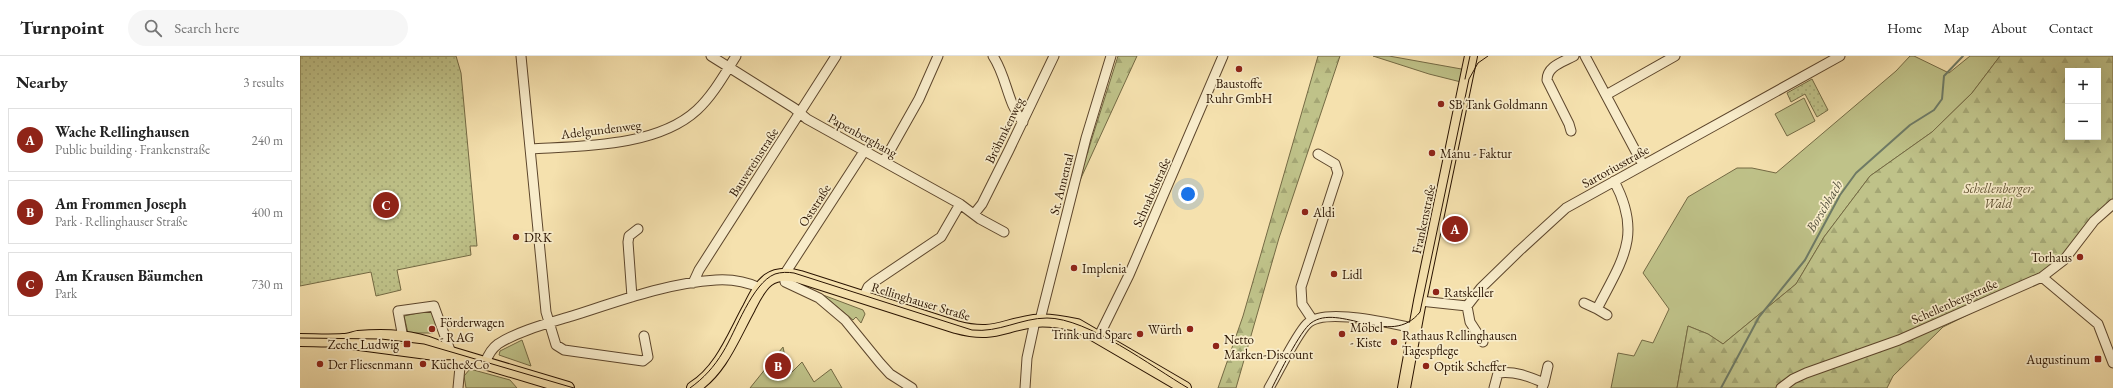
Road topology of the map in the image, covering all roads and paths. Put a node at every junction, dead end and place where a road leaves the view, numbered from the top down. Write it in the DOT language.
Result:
graph roads {
  1 [pos="521,56"];
  2 [pos="711,56"];
  3 [pos="736,56"];
  4 [pos="836,56"];
  5 [pos="938,56"];
  6 [pos="993,56"];
  7 [pos="1054,56"];
  8 [pos="1111,56"];
  9 [pos="1223,56"];
  10 [pos="1471,56"];
  11 [pos="1574,56"];
  12 [pos="1585,56"];
  13 [pos="1675,56"];
  14 [pos="1840,56"];
  15 [pos="729,67"];
  16 [pos="1606,95"];
  17 [pos="800,113"];
  18 [pos="1023,122"];
  19 [pos="1571,131"];
  20 [pos="531,149"];
  21 [pos="865,150"];
  22 [pos="1318,154"];
  23 [pos="884,161"];
  24 [pos="1643,165"];
  25 [pos="1614,181"];
  26 [pos="960,204"];
  27 [pos="2113,204"];
  28 [pos="974,214"];
  29 [pos="638,229"];
  30 [pos="1004,232"];
  31 [pos="784,275"];
  32 [pos="2042,277"];
  33 [pos="693,283"];
  34 [pos="760,288"];
  35 [pos="632,297"];
  36 [pos="863,298"];
  37 [pos="1420,301"];
  38 [pos="1584,303"];
  39 [pos="1467,306"];
  40 [pos="1597,309"];
  41 [pos="1607,315"];
  42 [pos="1312,320"];
  43 [pos="1038,321"];
  44 [pos="549,323"];
  45 [pos="1415,328"];
  46 [pos="644,336"];
  47 [pos="1099,336"];
  48 [pos="403,338"];
  49 [pos="300,340"];
  50 [pos="343,340"];
  51 [pos="1483,342"];
  52 [pos="456,354"];
  53 [pos="485,363"];
  54 [pos="2113,363"];
  55 [pos="1548,366"];
  56 [pos="1543,385"];
  57 [pos="458,388"];
  58 [pos="568,388"];
  59 [pos="693,388"];
  60 [pos="912,388"];
  61 [pos="1025,388"];
  62 [pos="1185,388"];
  63 [pos="1270,388"];
  64 [pos="1404,388"];
  65 [pos="1494,388"];
  66 [pos="1781,388"];
  1 -- 20 [label="street"];
  2 -- 15 [label="street, Papenberghang"];
  3 -- 15 [label="street, Adelgundenweg"];
  4 -- 17 [label="street, Bauvereinstraße"];
  5 -- 23 [label="street"];
  6 -- 18 [label="street"];
  7 -- 18 [label="street, Bröhmkenweg"];
  8 -- 43 [label="street, St. Annental"];
  9 -- 47 [label="street, Schnabelstraße"];
  10 -- 37 [label="main road, Frankenstraße"];
  11 -- 19 [label="street"];
  12 -- 16 [label="street"];
  13 -- 16 [label="street"];
  14 -- 24 [label="street, Sartoriusstraße"];
  15 -- 17 [label="street, Papenberghang"];
  15 -- 20 [label="street, Adelgundenweg"];
  16 -- 24 [label="street"];
  17 -- 21 [label="street, Papenberghang"];
  17 -- 33 [label="street, Bauvereinstraße"];
  18 -- 28 [label="street, Bröhmkenweg"];
  20 -- 44 [label="street"];
  21 -- 23 [label="street, Papenberghang"];
  21 -- 31 [label="street, Oststraße"];
  22 -- 42 [label="street"];
  23 -- 26 [label="street, Papenberghang"];
  24 -- 25 [label="street, Sartoriusstraße"];
  25 -- 39 [label="street, Sartoriusstraße"];
  25 -- 40 [label="street"];
  26 -- 28 [label="street, Papenberghang"];
  26 -- 36 [label="street"];
  27 -- 32 [label="street, Schellenbergstraße"];
  28 -- 30 [label="street, Papenberghang"];
  29 -- 35 [label="street"];
  31 -- 34 [label="main road"];
  31 -- 36 [label="main road, Rellinghauser Straße"];
  31 -- 60 [label="street"];
  32 -- 54 [label="street"];
  32 -- 66 [label="street, Schellenbergstraße"];
  33 -- 34 [label="street"];
  33 -- 35 [label="street"];
  34 -- 59 [label="main road"];
  35 -- 44 [label="street"];
  36 -- 43 [label="main road, Rellinghauser Straße"];
  37 -- 39 [label="street"];
  37 -- 45 [label="main road, Frankenstraße"];
  38 -- 40 [label="street"];
  39 -- 51 [label="street"];
  40 -- 41 [label="street"];
  42 -- 45 [label="street"];
  42 -- 63 [label="street"];
  43 -- 47 [label="main road, Rellinghauser Straße"];
  43 -- 61 [label="street, St. Annental"];
  44 -- 46 [label="street"];
  44 -- 53 [label="street"];
  45 -- 64 [label="main road, Frankenstraße"];
  47 -- 62 [label="main road, Rellinghauser Straße"];
  48 -- 50 [label="main road"];
  48 -- 52 [label="main road"];
  48 -- 52 [label="street"];
  49 -- 50 [label="main road"];
  50 -- 52 [label="main road"];
  52 -- 53 [label="main road"];
  52 -- 57 [label="street"];
  53 -- 58 [label="main road"];
  55 -- 56 [label="street"];
  56 -- 65 [label="street"];
}
